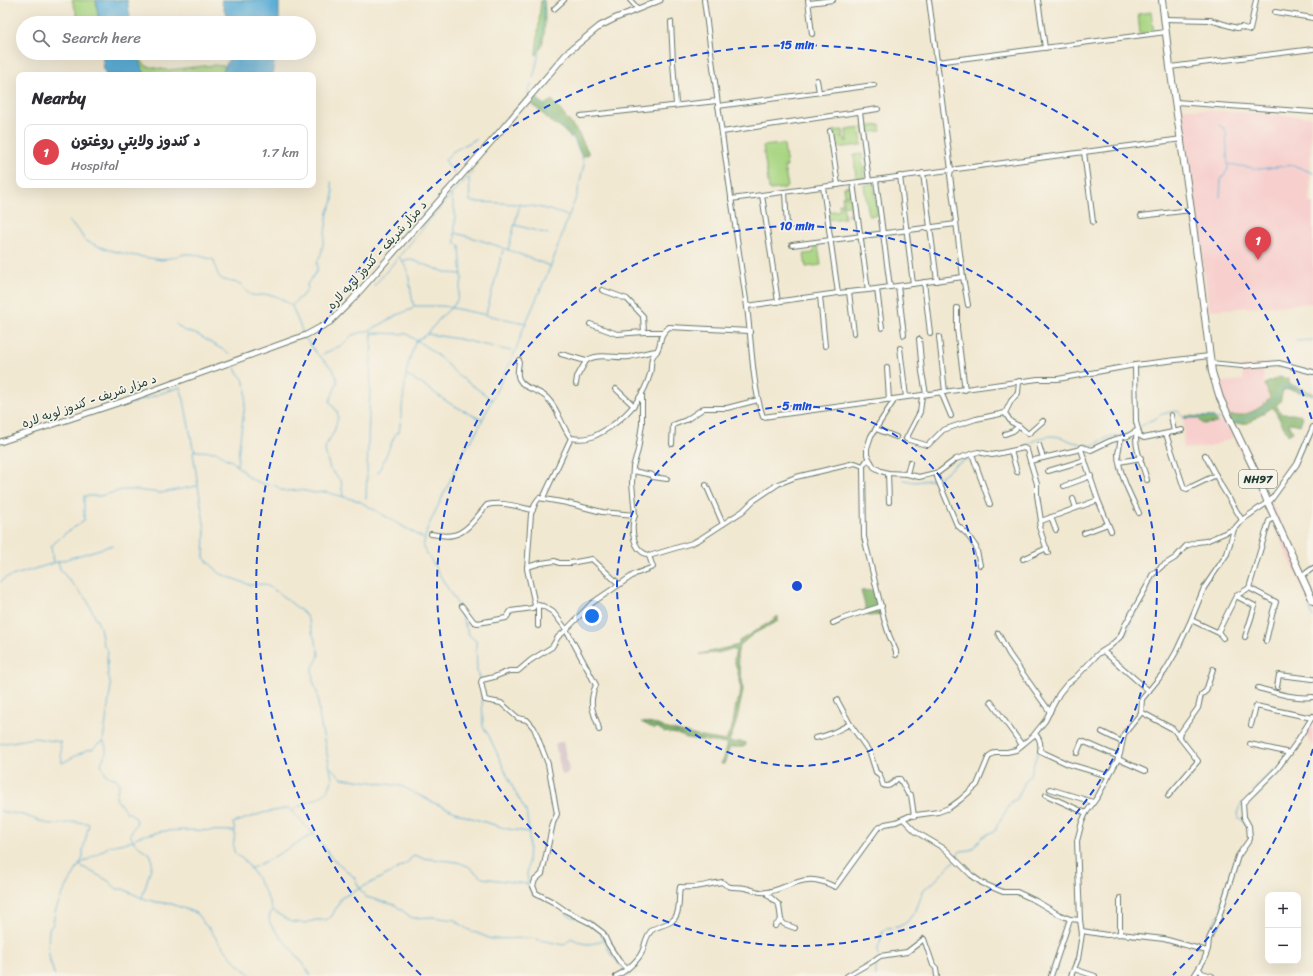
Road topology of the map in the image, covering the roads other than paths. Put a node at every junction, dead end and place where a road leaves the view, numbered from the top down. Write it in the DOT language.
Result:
graph roads {
  1 [pos="554,0"];
  2 [pos="564,0"];
  3 [pos="630,0"];
  4 [pos="660,0"];
  5 [pos="704,0"];
  6 [pos="833,0"];
  7 [pos="929,0"];
  8 [pos="1038,0"];
  9 [pos="1162,0"];
  10 [pos="1256,0"];
  11 [pos="809,2"];
  12 [pos="638,9"];
  13 [pos="1275,12"];
  14 [pos="1313,18"];
  15 [pos="1165,19"];
  16 [pos="671,22"];
  17 [pos="1166,32"];
  18 [pos="812,34"];
  19 [pos="1045,48"];
  20 [pos="1313,49"];
  21 [pos="937,62"];
  22 [pos="1170,67"];
  23 [pos="817,80"];
  24 [pos="874,85"];
  25 [pos="819,92"];
  26 [pos="717,101"];
  27 [pos="1176,102"];
  28 [pos="676,104"];
  29 [pos="718,106"];
  30 [pos="878,110"];
  31 [pos="860,112"];
  32 [pos="1313,112"];
  33 [pos="581,116"];
  34 [pos="830,131"];
  35 [pos="722,132"];
  36 [pos="1182,139"];
  37 [pos="1084,152"];
  38 [pos="951,170"];
  39 [pos="923,173"];
  40 [pos="900,176"];
  41 [pos="876,180"];
  42 [pos="869,181"];
  43 [pos="853,183"];
  44 [pos="838,185"];
  45 [pos="823,187"];
  46 [pos="785,192"];
  47 [pos="762,195"];
  48 [pos="731,199"];
  49 [pos="1191,210"];
  50 [pos="1141,216"];
  51 [pos="1093,222"];
  52 [pos="956,224"];
  53 [pos="787,227"];
  54 [pos="930,228"];
  55 [pos="907,231"];
  56 [pos="883,234"];
  57 [pos="860,236"];
  58 [pos="830,240"];
  59 [pos="792,245"];
  60 [pos="962,277"];
  61 [pos="937,281"];
  62 [pos="924,282"];
  63 [pos="913,284"];
  64 [pos="898,286"];
  65 [pos="890,287"];
  66 [pos="877,289"];
  67 [pos="602,290"];
  68 [pos="868,290"];
  69 [pos="838,292"];
  70 [pos="849,292"];
  71 [pos="820,296"];
  72 [pos="778,302"];
  73 [pos="968,305"];
  74 [pos="747,306"];
  75 [pos="957,308"];
  76 [pos="590,324"];
  77 [pos="882,328"];
  78 [pos="750,331"];
  79 [pos="644,332"];
  80 [pos="663,332"];
  81 [pos="854,333"];
  82 [pos="930,333"];
  83 [pos="904,335"];
  84 [pos="939,337"];
  85 [pos="919,338"];
  86 [pos="825,346"];
  87 [pos="900,348"];
  88 [pos="657,351"];
  89 [pos="561,354"];
  90 [pos="1209,356"];
  91 [pos="519,360"];
  92 [pos="586,362"];
  93 [pos="1210,363"];
  94 [pos="1135,365"];
  95 [pos="887,367"];
  96 [pos="1313,372"];
  97 [pos="1019,382"];
  98 [pos="576,384"];
  99 [pos="616,389"];
  100 [pos="965,390"];
  101 [pos="943,392"];
  102 [pos="642,395"];
  103 [pos="924,395"];
  104 [pos="906,397"];
  105 [pos="895,399"];
  106 [pos="758,400"];
  107 [pos="889,400"];
  108 [pos="634,406"];
  109 [pos="1005,413"];
  110 [pos="1171,415"];
  111 [pos="950,416"];
  112 [pos="1043,421"];
  113 [pos="1019,426"];
  114 [pos="1313,427"];
  115 [pos="876,429"];
  116 [pos="1138,430"];
  117 [pos="1182,430"];
  118 [pos="1174,432"];
  119 [pos="1005,434"];
  120 [pos="1166,434"];
  121 [pos="896,437"];
  122 [pos="571,438"];
  123 [pos="1121,438"];
  124 [pos="0,442"];
  125 [pos="672,444"];
  126 [pos="1039,445"];
  127 [pos="1082,449"];
  128 [pos="1011,451"];
  129 [pos="972,454"];
  130 [pos="1205,455"];
  131 [pos="1043,458"];
  132 [pos="1141,458"];
  133 [pos="1085,460"];
  134 [pos="1030,461"];
  135 [pos="871,462"];
  136 [pos="910,462"];
  137 [pos="1119,462"];
  138 [pos="863,466"];
  139 [pos="633,471"];
  140 [pos="1048,471"];
  141 [pos="1017,472"];
  142 [pos="888,473"];
  143 [pos="936,473"];
  144 [pos="907,474"];
  145 [pos="1091,476"];
  146 [pos="1216,476"];
  147 [pos="667,479"];
  148 [pos="1147,480"];
  149 [pos="706,484"];
  150 [pos="1064,486"];
  151 [pos="543,498"];
  152 [pos="1073,499"];
  153 [pos="1098,500"];
  154 [pos="889,502"];
  155 [pos="1268,503"];
  156 [pos="990,504"];
  157 [pos="1076,508"];
  158 [pos="533,510"];
  159 [pos="1139,513"];
  160 [pos="635,515"];
  161 [pos="1051,517"];
  162 [pos="1274,517"];
  163 [pos="1242,520"];
  164 [pos="1041,521"];
  165 [pos="723,524"];
  166 [pos="1108,524"];
  167 [pos="1234,529"];
  168 [pos="1056,530"];
  169 [pos="1111,531"];
  170 [pos="1084,533"];
  171 [pos="431,534"];
  172 [pos="1046,548"];
  173 [pos="1048,553"];
  174 [pos="649,556"];
  175 [pos="1023,558"];
  176 [pos="980,565"];
  177 [pos="527,567"];
  178 [pos="1313,568"];
  179 [pos="1302,576"];
  180 [pos="619,584"];
  181 [pos="1249,588"];
  182 [pos="1236,596"];
  183 [pos="1313,601"];
  184 [pos="536,605"];
  185 [pos="462,606"];
  186 [pos="882,606"];
  187 [pos="1191,620"];
  188 [pos="833,623"];
  189 [pos="538,626"];
  190 [pos="566,629"];
  191 [pos="1218,632"];
  192 [pos="998,633"];
  193 [pos="1245,637"];
  194 [pos="1223,638"];
  195 [pos="1266,641"];
  196 [pos="1103,651"];
  197 [pos="896,655"];
  198 [pos="1213,669"];
  199 [pos="1313,679"];
  200 [pos="1277,687"];
  201 [pos="1258,688"];
  202 [pos="1149,691"];
  203 [pos="1313,697"];
  204 [pos="837,700"];
  205 [pos="991,702"];
  206 [pos="1050,712"];
  207 [pos="1141,712"];
  208 [pos="1313,717"];
  209 [pos="850,724"];
  210 [pos="1251,725"];
  211 [pos="599,730"];
  212 [pos="1102,732"];
  213 [pos="1035,734"];
  214 [pos="1178,736"];
  215 [pos="815,738"];
  216 [pos="1122,742"];
  217 [pos="1250,744"];
  218 [pos="1022,745"];
  219 [pos="1077,753"];
  220 [pos="1290,753"];
  221 [pos="1118,758"];
  222 [pos="1145,771"];
  223 [pos="1109,776"];
  224 [pos="1050,789"];
  225 [pos="1046,795"];
  226 [pos="1168,796"];
  227 [pos="1093,802"];
  228 [pos="1086,813"];
  229 [pos="914,816"];
  230 [pos="903,819"];
  231 [pos="768,892"];
  232 [pos="1120,898"];
  233 [pos="1070,919"];
  234 [pos="781,920"];
  235 [pos="1080,920"];
  236 [pos="775,926"];
  237 [pos="795,928"];
  238 [pos="1082,931"];
  239 [pos="1120,934"];
  240 [pos="1207,951"];
  241 [pos="627,969"];
  242 [pos="1074,969"];
  243 [pos="1199,969"];
  244 [pos="616,976"];
  245 [pos="847,976"];
  246 [pos="937,976"];
  247 [pos="1051,976"];
  248 [pos="1071,976"];
  249 [pos="1095,976"];
  250 [pos="1194,976"];
  251 [pos="1212,976"];
  1 -- 2 [label="street"];
  3 -- 12 [label="street"];
  4 -- 12 [label="main road, د مزار شریف - کندوز لویه لاره"];
  5 -- 26 [label="street"];
  6 -- 11 [label="street"];
  7 -- 21 [label="street"];
  8 -- 19 [label="street"];
  9 -- 15 [label="highway"];
  10 -- 15 [label="street"];
  11 -- 18 [label="street"];
  12 -- 124 [label="main road, د مزار شریف - کندوز لویه لاره"];
  13 -- 14 [label="street"];
  15 -- 17 [label="highway"];
  16 -- 28 [label="street"];
  17 -- 19 [label="street"];
  17 -- 22 [label="highway"];
  19 -- 21 [label="street"];
  20 -- 22 [label="street"];
  21 -- 38 [label="street"];
  22 -- 27 [label="highway"];
  23 -- 25 [label="street"];
  24 -- 25 [label="street"];
  25 -- 29 [label="street"];
  26 -- 28 [label="street"];
  26 -- 29 [label="street"];
  27 -- 32 [label="street"];
  27 -- 36 [label="highway"];
  28 -- 33 [label="street"];
  29 -- 35 [label="street"];
  30 -- 31 [label="street"];
  31 -- 35 [label="street"];
  31 -- 42 [label="street"];
  34 -- 44 [label="street"];
  35 -- 48 [label="street"];
  36 -- 37 [label="street"];
  36 -- 49 [label="highway"];
  37 -- 38 [label="street"];
  37 -- 51 [label="street"];
  38 -- 39 [label="street"];
  38 -- 52 [label="street"];
  39 -- 40 [label="street"];
  39 -- 54 [label="street"];
  40 -- 41 [label="street"];
  40 -- 55 [label="street"];
  41 -- 42 [label="street"];
  41 -- 56 [label="street"];
  42 -- 43 [label="street"];
  43 -- 44 [label="street"];
  43 -- 57 [label="street"];
  44 -- 45 [label="street"];
  45 -- 46 [label="street"];
  45 -- 58 [label="street"];
  46 -- 47 [label="street"];
  46 -- 53 [label="street"];
  47 -- 48 [label="street"];
  47 -- 72 [label="street"];
  48 -- 74 [label="street"];
  49 -- 50 [label="street"];
  49 -- 90 [label="highway"];
  52 -- 54 [label="street"];
  52 -- 60 [label="street"];
  54 -- 55 [label="street"];
  54 -- 61 [label="street"];
  55 -- 56 [label="street"];
  55 -- 63 [label="street"];
  56 -- 57 [label="street"];
  56 -- 65 [label="street"];
  57 -- 58 [label="street"];
  57 -- 68 [label="street"];
  58 -- 59 [label="street"];
  58 -- 69 [label="street"];
  60 -- 61 [label="street"];
  60 -- 73 [label="street"];
  61 -- 62 [label="street"];
  62 -- 63 [label="street"];
  62 -- 82 [label="street"];
  63 -- 64 [label="street"];
  64 -- 65 [label="street"];
  64 -- 83 [label="street"];
  65 -- 66 [label="street"];
  66 -- 68 [label="street"];
  66 -- 77 [label="street"];
  67 -- 79 [label="street"];
  68 -- 70 [label="street"];
  69 -- 70 [label="street"];
  69 -- 71 [label="street"];
  70 -- 81 [label="street"];
  71 -- 72 [label="street"];
  71 -- 86 [label="street"];
  72 -- 74 [label="street"];
  74 -- 78 [label="street"];
  75 -- 100 [label="street"];
  76 -- 79 [label="street"];
  78 -- 80 [label="street"];
  78 -- 106 [label="street"];
  79 -- 80 [label="street"];
  80 -- 88 [label="street"];
  84 -- 101 [label="street"];
  85 -- 103 [label="street"];
  87 -- 104 [label="street"];
  88 -- 92 [label="street"];
  88 -- 102 [label="street"];
  89 -- 92 [label="street"];
  90 -- 93 [label="highway, NH97"];
  90 -- 94 [label="street"];
  91 -- 122 [label="street"];
  92 -- 98 [label="street"];
  93 -- 96 [label="street"];
  93 -- 155 [label="highway, NH97"];
  94 -- 97 [label="street"];
  94 -- 116 [label="street"];
  95 -- 107 [label="street"];
  97 -- 100 [label="street"];
  97 -- 109 [label="street"];
  99 -- 108 [label="street"];
  100 -- 101 [label="street"];
  101 -- 103 [label="street"];
  101 -- 111 [label="street"];
  102 -- 108 [label="street"];
  102 -- 139 [label="street"];
  103 -- 104 [label="street"];
  103 -- 109 [label="street"];
  104 -- 105 [label="street"];
  105 -- 107 [label="street"];
  105 -- 115 [label="street"];
  106 -- 107 [label="street"];
  106 -- 125 [label="street"];
  108 -- 122 [label="street"];
  109 -- 113 [label="street"];
  110 -- 118 [label="street"];
  112 -- 113 [label="street"];
  113 -- 119 [label="street"];
  114 -- 155 [label="street"];
  115 -- 121 [label="street"];
  115 -- 135 [label="street"];
  116 -- 120 [label="street"];
  116 -- 123 [label="street"];
  116 -- 132 [label="street"];
  117 -- 118 [label="street"];
  118 -- 120 [label="street"];
  120 -- 146 [label="street"];
  122 -- 151 [label="street"];
  123 -- 127 [label="street"];
  123 -- 137 [label="street"];
  126 -- 131 [label="street"];
  127 -- 131 [label="street"];
  127 -- 133 [label="street"];
  128 -- 129 [label="street"];
  128 -- 134 [label="street"];
  128 -- 141 [label="street"];
  129 -- 143 [label="street"];
  129 -- 156 [label="street"];
  130 -- 146 [label="street"];
  131 -- 134 [label="street"];
  132 -- 137 [label="street"];
  132 -- 148 [label="street"];
  133 -- 140 [label="street"];
  133 -- 145 [label="street"];
  134 -- 164 [label="street"];
  135 -- 138 [label="street"];
  135 -- 142 [label="street"];
  136 -- 144 [label="street"];
  137 -- 159 [label="street"];
  138 -- 165 [label="street"];
  138 -- 186 [label="street"];
  139 -- 147 [label="street"];
  139 -- 160 [label="street"];
  142 -- 144 [label="street"];
  142 -- 154 [label="street"];
  143 -- 144 [label="street"];
  143 -- 176 [label="street"];
  145 -- 150 [label="street"];
  145 -- 153 [label="street"];
  146 -- 163 [label="street"];
  149 -- 165 [label="street"];
  151 -- 158 [label="street"];
  151 -- 160 [label="street"];
  152 -- 157 [label="street"];
  153 -- 157 [label="street"];
  153 -- 166 [label="street"];
  155 -- 162 [label="highway, NH97"];
  155 -- 163 [label="street"];
  157 -- 161 [label="street"];
  158 -- 171 [label="street"];
  158 -- 177 [label="street"];
  160 -- 174 [label="street"];
  161 -- 164 [label="street"];
  161 -- 168 [label="street"];
  162 -- 179 [label="highway, NH97"];
  162 -- 181 [label="street"];
  163 -- 167 [label="street"];
  164 -- 172 [label="street"];
  165 -- 174 [label="street"];
  166 -- 169 [label="street"];
  166 -- 170 [label="street"];
  167 -- 187 [label="street"];
  167 -- 196 [label="street"];
  172 -- 173 [label="street"];
  172 -- 175 [label="street"];
  174 -- 180 [label="street"];
  177 -- 180 [label="street"];
  177 -- 184 [label="street"];
  178 -- 179 [label="street"];
  179 -- 183 [label="highway, NH97"];
  180 -- 190 [label="street"];
  181 -- 182 [label="street"];
  181 -- 195 [label="street"];
  182 -- 191 [label="street"];
  182 -- 193 [label="street"];
  184 -- 185 [label="street"];
  184 -- 189 [label="street"];
  184 -- 190 [label="street"];
  186 -- 188 [label="street"];
  186 -- 197 [label="street"];
  187 -- 191 [label="street"];
  187 -- 202 [label="street"];
  190 -- 211 [label="street"];
  190 -- 241 [label="street"];
  191 -- 194 [label="street"];
  192 -- 206 [label="street"];
  196 -- 202 [label="street"];
  196 -- 206 [label="street"];
  198 -- 214 [label="street"];
  199 -- 200 [label="street"];
  201 -- 203 [label="street"];
  202 -- 207 [label="street"];
  204 -- 209 [label="street"];
  205 -- 218 [label="street"];
  206 -- 213 [label="street"];
  207 -- 214 [label="street"];
  207 -- 216 [label="street"];
  208 -- 210 [label="street"];
  208 -- 220 [label="street"];
  209 -- 215 [label="street"];
  209 -- 229 [label="street"];
  212 -- 216 [label="street"];
  213 -- 218 [label="street"];
  213 -- 223 [label="street"];
  214 -- 226 [label="street"];
  216 -- 221 [label="street"];
  217 -- 220 [label="street"];
  218 -- 229 [label="street"];
  219 -- 221 [label="street"];
  220 -- 240 [label="street"];
  221 -- 222 [label="street"];
  221 -- 223 [label="street"];
  223 -- 227 [label="street"];
  224 -- 227 [label="street"];
  225 -- 228 [label="street"];
  227 -- 228 [label="street"];
  228 -- 235 [label="street"];
  229 -- 230 [label="street"];
  230 -- 231 [label="street"];
  230 -- 233 [label="street"];
  231 -- 234 [label="street"];
  231 -- 241 [label="street"];
  232 -- 239 [label="street"];
  233 -- 235 [label="street"];
  233 -- 247 [label="street"];
  234 -- 236 [label="street"];
  234 -- 237 [label="street"];
  235 -- 238 [label="street"];
  238 -- 239 [label="street"];
  238 -- 242 [label="street"];
  239 -- 240 [label="street"];
  240 -- 243 [label="street"];
  241 -- 244 [label="street"];
  242 -- 248 [label="street"];
  242 -- 249 [label="street"];
  243 -- 250 [label="street"];
  243 -- 251 [label="street"];
  245 -- 246 [label="street"];
}
